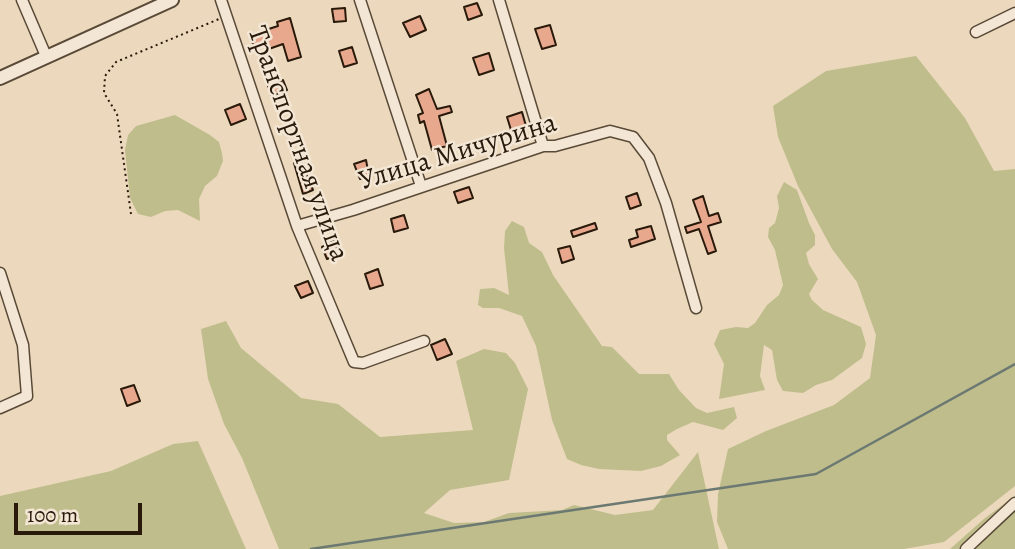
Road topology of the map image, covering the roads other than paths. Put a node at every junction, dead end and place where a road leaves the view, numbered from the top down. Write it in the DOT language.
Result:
graph roads {
  1 [pos="22,0"];
  2 [pos="172,0"];
  3 [pos="221,0"];
  4 [pos="360,0"];
  5 [pos="499,0"];
  6 [pos="1015,13"];
  7 [pos="976,32"];
  8 [pos="46,56"];
  9 [pos="0,78"];
  10 [pos="543,146"];
  11 [pos="421,187"];
  12 [pos="298,226"];
  13 [pos="0,273"];
  14 [pos="4,298"];
  15 [pos="696,308"];
  16 [pos="424,341"];
  17 [pos="0,408"];
  18 [pos="1015,503"];
  19 [pos="966,549"];
  1 -- 8 [label="street"];
  2 -- 8 [label="street"];
  3 -- 12 [label="street, Транспортная улица"];
  4 -- 11 [label="street"];
  5 -- 10 [label="street"];
  6 -- 7 [label="street"];
  8 -- 9 [label="street"];
  10 -- 11 [label="street, Улица Мичурина"];
  10 -- 15 [label="street, Улица Мичурина"];
  11 -- 12 [label="street, Улица Мичурина"];
  12 -- 16 [label="street, Транспортная улица"];
  13 -- 14 [label="street"];
  14 -- 17 [label="street"];
  18 -- 19 [label="street"];
}
